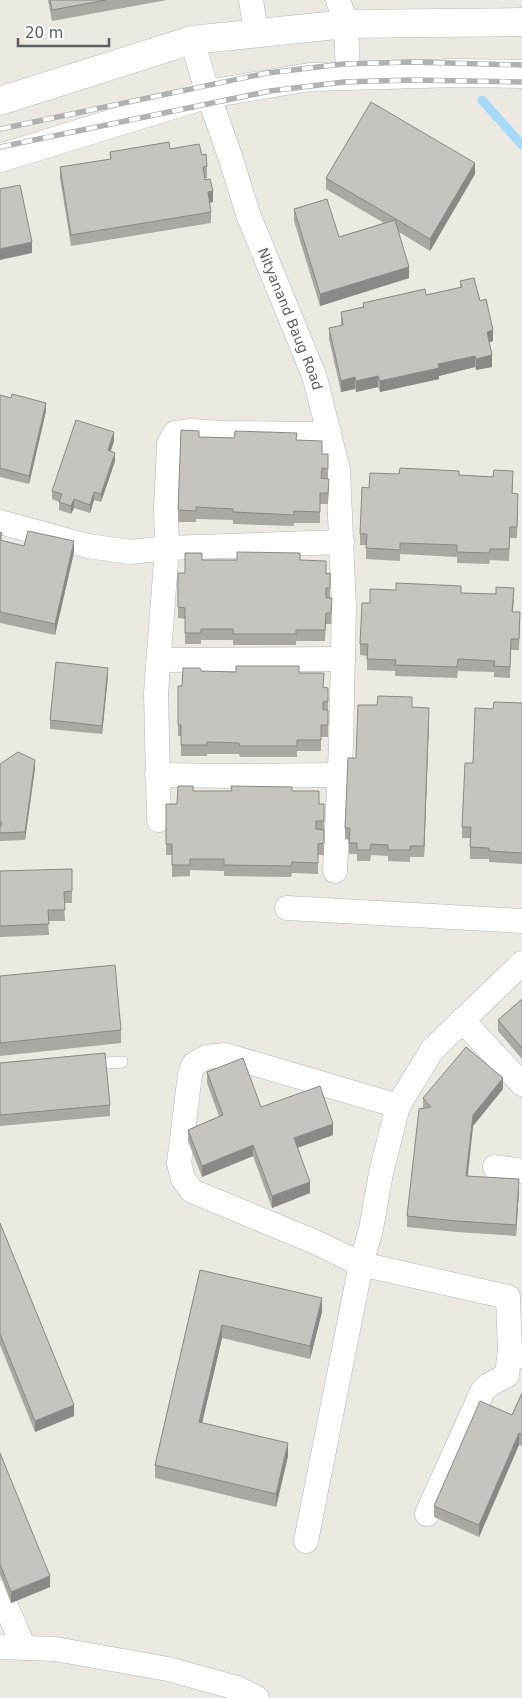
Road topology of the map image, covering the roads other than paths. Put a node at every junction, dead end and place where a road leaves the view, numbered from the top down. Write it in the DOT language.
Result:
graph roads {
  1 [pos="251,0"];
  2 [pos="342,12"];
  3 [pos="522,22"];
  4 [pos="256,33"];
  5 [pos="192,40"];
  6 [pos="522,74"];
  7 [pos="348,75"];
  8 [pos="208,94"];
  9 [pos="0,101"];
  10 [pos="0,158"];
  11 [pos="329,434"];
  12 [pos="0,522"];
  13 [pos="342,542"];
  14 [pos="167,548"];
  15 [pos="343,659"];
  16 [pos="159,660"];
  17 [pos="157,775"];
  18 [pos="340,775"];
  19 [pos="159,820"];
  20 [pos="336,871"];
  21 [pos="287,908"];
  22 [pos="522,921"];
  23 [pos="522,963"];
  24 [pos="462,1020"];
  25 [pos="122,1062"];
  26 [pos="75,1066"];
  27 [pos="522,1084"];
  28 [pos="398,1106"];
  29 [pos="496,1167"];
  30 [pos="522,1171"];
  31 [pos="361,1264"];
  32 [pos="515,1295"];
  33 [pos="516,1353"];
  34 [pos="427,1514"];
  35 [pos="306,1541"];
  36 [pos="0,1592"];
  37 [pos="0,1647"];
  38 [pos="24,1648"];
  39 [pos="257,1698"];
  1 -- 4 [label="street"];
  2 -- 3 [label="main road"];
  2 -- 4 [label="main road"];
  2 -- 7 [label="street"];
  4 -- 5 [label="main road"];
  5 -- 8 [label="street, Nityanand Baug Road"];
  5 -- 9 [label="main road"];
  6 -- 7 [label="main road"];
  7 -- 8 [label="main road"];
  8 -- 10 [label="main road"];
  8 -- 11 [label="street, Nityanand Baug Road"];
  11 -- 13 [label="street, Nityanand Baug Road"];
  11 -- 14 [label="street"];
  12 -- 14 [label="street"];
  13 -- 14 [label="street"];
  13 -- 15 [label="street, Nityanand Baug Road"];
  14 -- 16 [label="street"];
  15 -- 16 [label="street"];
  15 -- 18 [label="street, Nityanand Baug Road"];
  16 -- 17 [label="street"];
  17 -- 18 [label="street"];
  17 -- 19 [label="street"];
  18 -- 20 [label="street, Nityanand Baug Road"];
  21 -- 22 [label="street"];
  23 -- 24 [label="street"];
  24 -- 27 [label="street"];
  24 -- 28 [label="street"];
  25 -- 26 [label="lane"];
  28 -- 31 [label="street"];
  28 -- 31 [label="street"];
  29 -- 30 [label="street"];
  31 -- 32 [label="street"];
  31 -- 35 [label="street"];
  32 -- 33 [label="street"];
  33 -- 34 [label="street"];
  36 -- 38 [label="street"];
  37 -- 38 [label="street"];
  38 -- 39 [label="street"];
}
